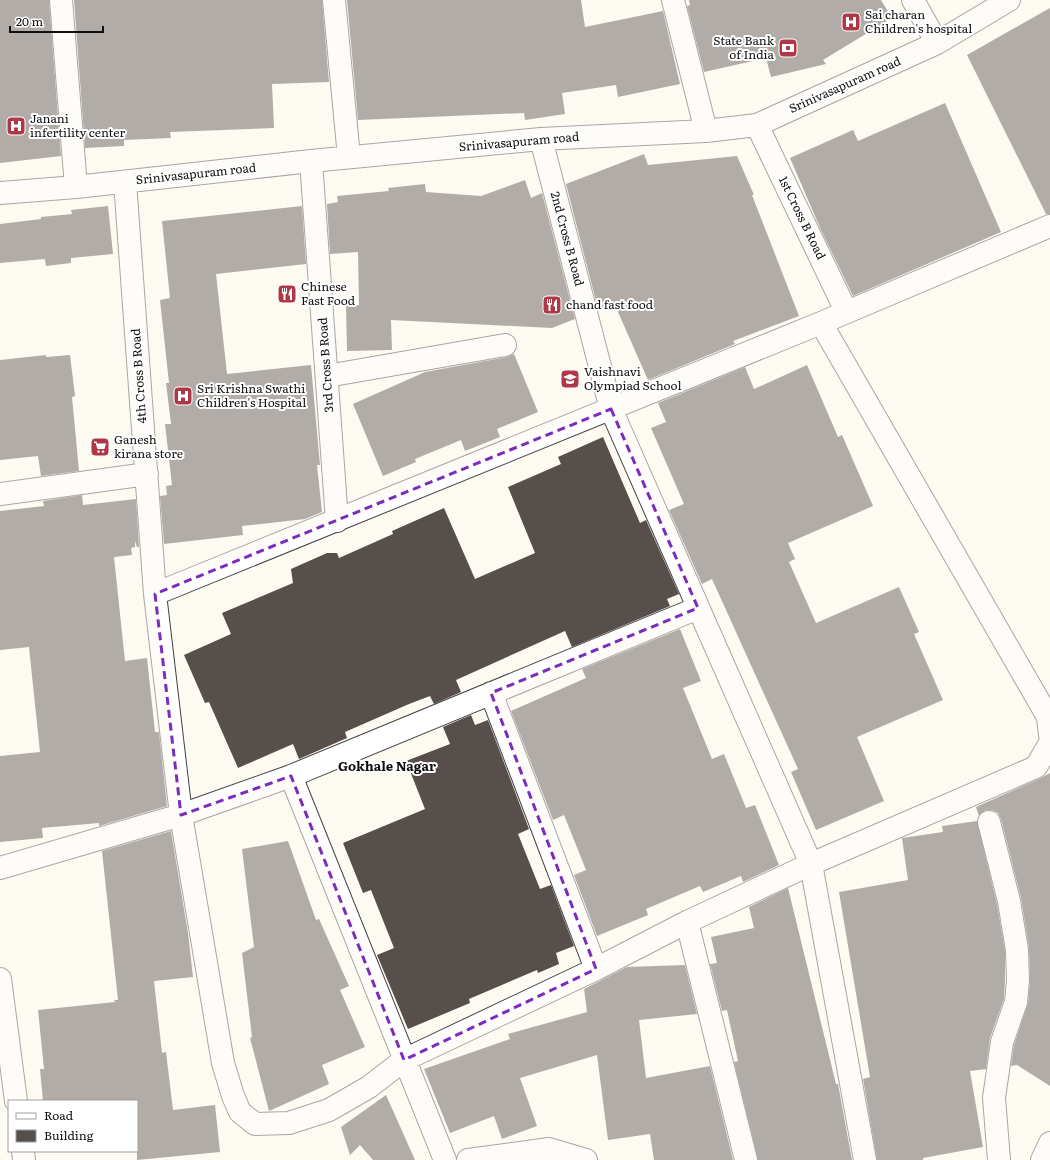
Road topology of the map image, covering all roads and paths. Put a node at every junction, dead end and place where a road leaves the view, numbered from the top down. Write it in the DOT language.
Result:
graph roads {
  1 [pos="61,0"];
  2 [pos="334,0"];
  3 [pos="673,0"];
  4 [pos="913,0"];
  5 [pos="1009,0"];
  6 [pos="938,43"];
  7 [pos="757,125"];
  8 [pos="706,131"];
  9 [pos="541,139"];
  10 [pos="349,158"];
  11 [pos="311,161"];
  12 [pos="125,182"];
  13 [pos="76,187"];
  14 [pos="0,193"];
  15 [pos="1050,226"];
  16 [pos="846,311"];
  17 [pos="821,323"];
  18 [pos="505,345"];
  19 [pos="327,376"];
  20 [pos="611,409"];
  21 [pos="146,474"];
  22 [pos="0,494"];
  23 [pos="337,521"];
  24 [pos="155,594"];
  25 [pos="698,608"];
  26 [pos="491,693"];
  27 [pos="1050,735"];
  28 [pos="1050,743"];
  29 [pos="291,776"];
  30 [pos="180,815"];
  31 [pos="989,822"];
  32 [pos="811,864"];
  33 [pos="0,868"];
  34 [pos="687,922"];
  35 [pos="596,969"];
  36 [pos="0,979"];
  37 [pos="404,1060"];
  38 [pos="10,1095"];
  39 [pos="1050,1143"];
  40 [pos="1050,1157"];
  41 [pos="445,1160"];
  42 [pos="468,1160"];
  43 [pos="586,1160"];
  44 [pos="746,1160"];
  45 [pos="865,1160"];
  46 [pos="999,1160"];
  47 [pos="1043,1160"];
  1 -- 13 [label="street"];
  2 -- 10 [label="street"];
  3 -- 8 [label="street"];
  4 -- 6 [label="street"];
  5 -- 6 [label="street, Srinivasapuram road"];
  6 -- 7 [label="street, Srinivasapuram road"];
  7 -- 8 [label="street, Srinivasapuram road"];
  7 -- 16 [label="street, 1st Cross B Road"];
  8 -- 9 [label="street, Srinivasapuram road"];
  9 -- 10 [label="street, Srinivasapuram road"];
  9 -- 20 [label="street, 2nd Cross B Road"];
  10 -- 11 [label="street, Srinivasapuram road"];
  11 -- 12 [label="street, Srinivasapuram road"];
  11 -- 19 [label="street, 3rd Cross B Road"];
  12 -- 13 [label="street, Srinivasapuram road"];
  12 -- 21 [label="street, 4th Cross B Road"];
  13 -- 14 [label="street, Srinivasapuram road"];
  15 -- 16 [label="street"];
  16 -- 17 [label="street"];
  17 -- 20 [label="street"];
  17 -- 27 [label="street"];
  18 -- 19 [label="street"];
  19 -- 23 [label="street, 3rd Cross B Road"];
  20 -- 23 [label="street"];
  20 -- 25 [label="street, 2nd Cross B Road"];
  21 -- 22 [label="street"];
  21 -- 24 [label="street, 4th Cross B Road"];
  23 -- 24 [label="street"];
  24 -- 30 [label="street, 4th Cross B Road"];
  25 -- 26 [label="street"];
  25 -- 32 [label="street, 2nd Cross B Road"];
  26 -- 29 [label="street"];
  26 -- 35 [label="street"];
  28 -- 32 [label="street, 4th Cross B Road"];
  29 -- 30 [label="street"];
  29 -- 37 [label="street"];
  30 -- 33 [label="street"];
  30 -- 37 [label="street, 4th Cross B Road"];
  31 -- 46 [label="street"];
  32 -- 34 [label="street, 4th Cross B Road"];
  32 -- 45 [label="street, 2nd Cross B Road"];
  34 -- 35 [label="street, 4th Cross B Road"];
  34 -- 44 [label="street"];
  35 -- 37 [label="street, 4th Cross B Road"];
  36 -- 38 [label="street"];
  37 -- 41 [label="street"];
  39 -- 47 [label="street"];
  40 -- 47 [label="street"];
  42 -- 43 [label="street"];
}
